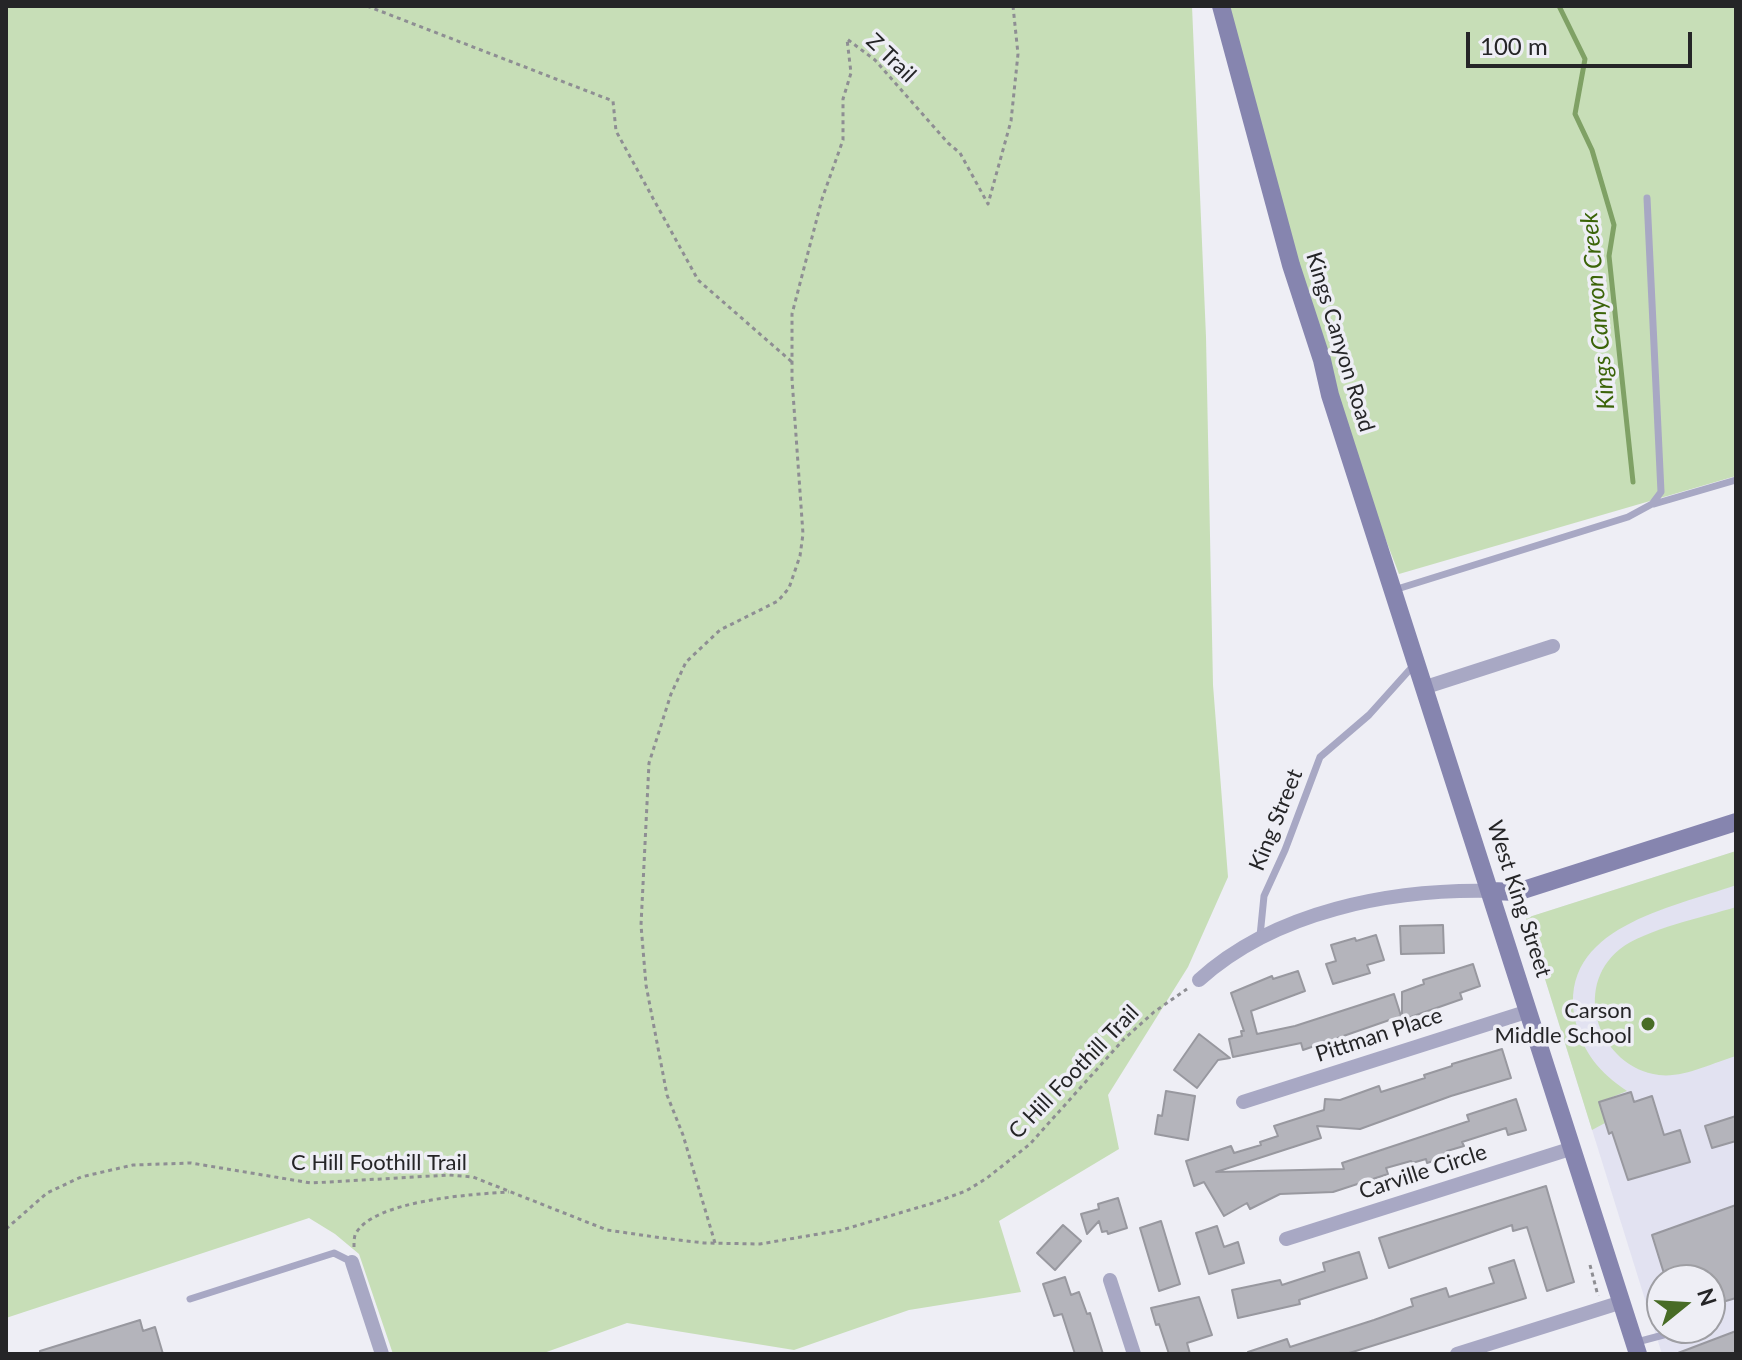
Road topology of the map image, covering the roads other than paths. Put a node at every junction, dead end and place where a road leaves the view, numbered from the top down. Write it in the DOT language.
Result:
graph roads {
  1 [pos="1221,6"];
  2 [pos="1647,198"];
  3 [pos="1736,480"];
  4 [pos="1652,504"];
  5 [pos="1392,590"];
  6 [pos="1553,646"];
  7 [pos="1417,661"];
  8 [pos="1426,687"];
  9 [pos="1736,822"];
  10 [pos="1491,891"];
  11 [pos="1260,936"];
  12 [pos="1199,980"];
  13 [pos="1529,1011"];
  14 [pos="1243,1102"];
  15 [pos="1573,1148"];
  16 [pos="1286,1239"];
  17 [pos="352,1262"];
  18 [pos="1110,1280"];
  19 [pos="190,1299"];
  20 [pos="1622,1302"];
  21 [pos="1636,1348"];
  22 [pos="382,1354"];
  23 [pos="1134,1354"];
  24 [pos="1457,1354"];
  1 -- 5 [label="street, Kings Canyon Road"];
  2 -- 4 [label="lane"];
  3 -- 4 [label="lane"];
  4 -- 5 [label="lane"];
  5 -- 7 [label="street, Kings Canyon Road"];
  6 -- 8 [label="street"];
  7 -- 8 [label="street, Kings Canyon Road"];
  7 -- 11 [label="lane, King Street"];
  8 -- 10 [label="street, West King Street"];
  9 -- 10 [label="street"];
  10 -- 11 [label="street"];
  10 -- 13 [label="street, West King Street"];
  11 -- 12 [label="street"];
  13 -- 14 [label="street, Pittman Place"];
  13 -- 15 [label="street, West King Street"];
  15 -- 16 [label="street, Carville Circle"];
  15 -- 20 [label="street, West King Street"];
  17 -- 19 [label="lane"];
  17 -- 22 [label="street"];
  18 -- 23 [label="street"];
  20 -- 21 [label="street, West King Street"];
  20 -- 24 [label="street"];
}
